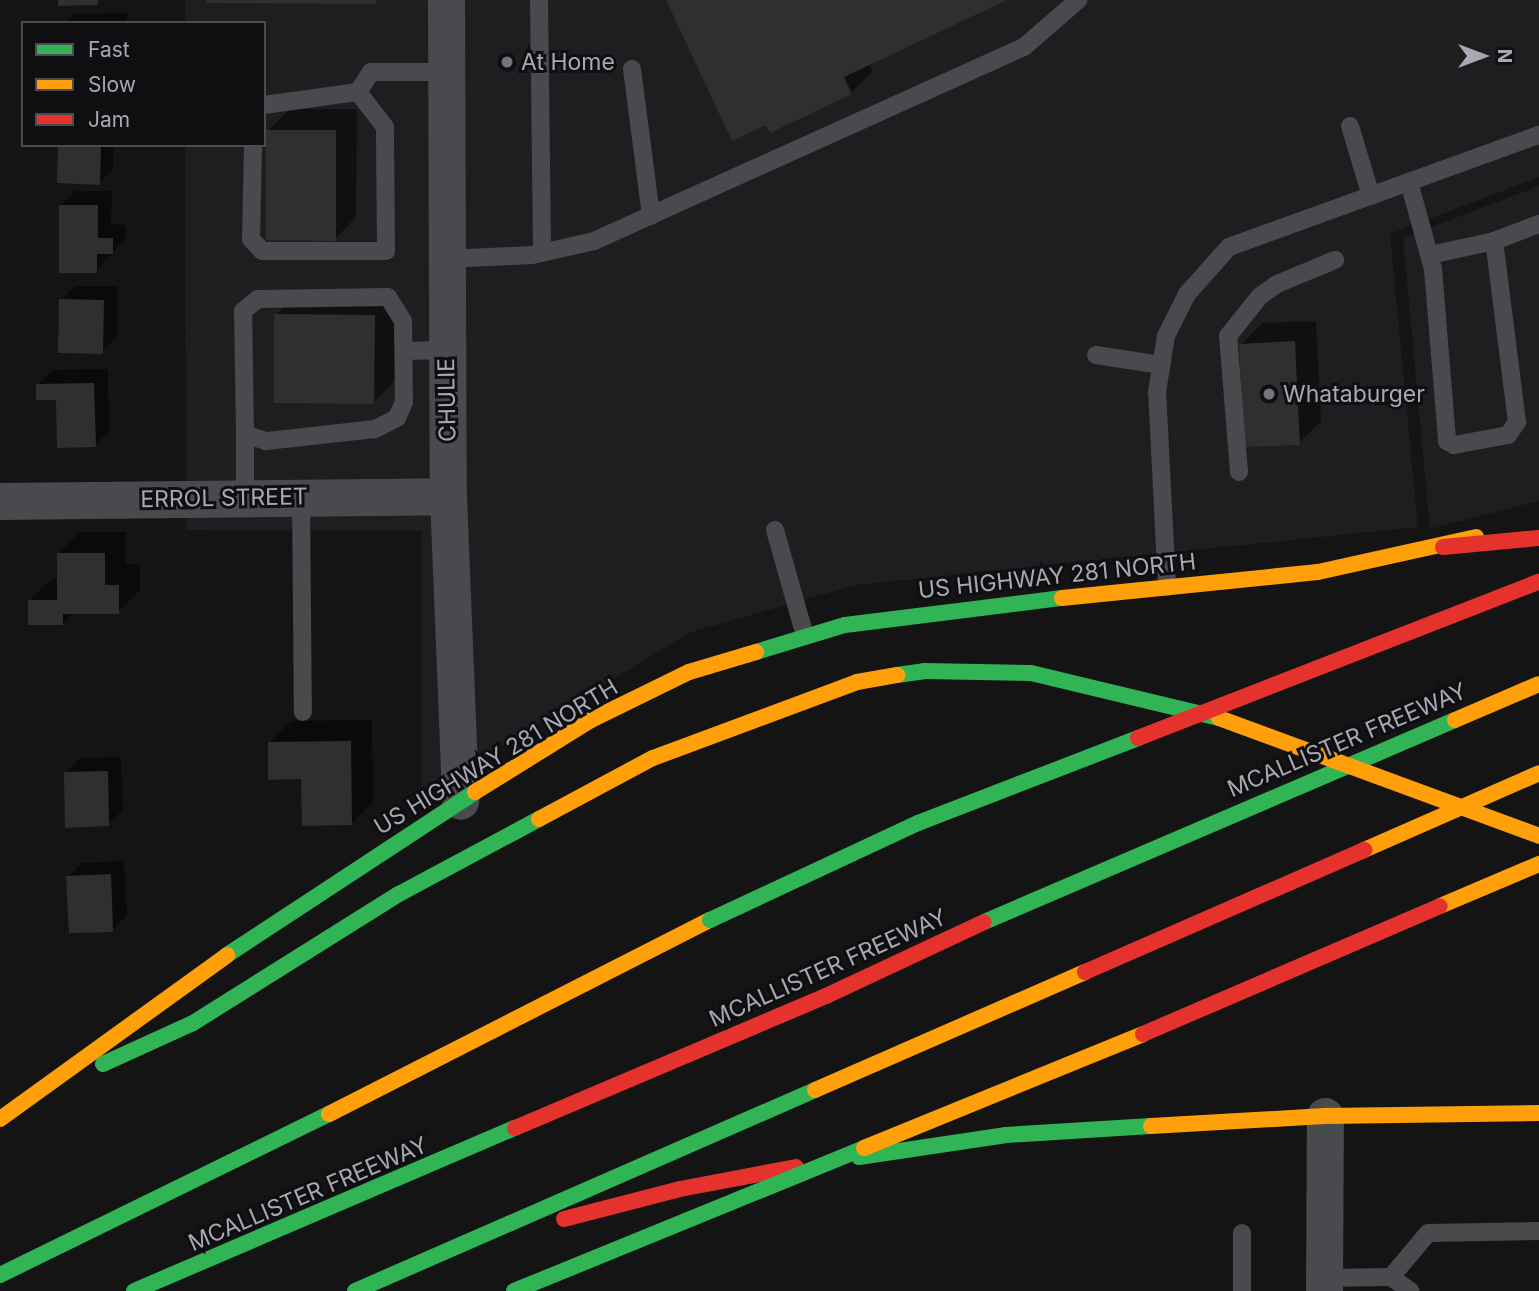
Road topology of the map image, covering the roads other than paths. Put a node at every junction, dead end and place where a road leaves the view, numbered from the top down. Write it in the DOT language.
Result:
graph roads {
  1 [pos="446,0"];
  2 [pos="539,0"];
  3 [pos="1078,0"];
  4 [pos="632,69"];
  5 [pos="446,72"];
  6 [pos="358,92"];
  7 [pos="266,105"];
  8 [pos="1350,125"];
  9 [pos="1539,135"];
  10 [pos="253,147"];
  11 [pos="1409,182"];
  12 [pos="1371,196"];
  13 [pos="651,216"];
  14 [pos="1539,224"];
  15 [pos="1494,241"];
  16 [pos="542,253"];
  17 [pos="1430,255"];
  18 [pos="445,259"];
  19 [pos="1335,260"];
  20 [pos="446,350"];
  21 [pos="404,351"];
  22 [pos="1096,355"];
  23 [pos="1161,365"];
  24 [pos="245,434"];
  25 [pos="1239,472"];
  26 [pos="448,496"];
  27 [pos="245,498"];
  28 [pos="301,498"];
  29 [pos="0,500"];
  30 [pos="1539,519"];
  31 [pos="775,530"];
  32 [pos="1539,538"];
  33 [pos="1443,547"];
  34 [pos="1539,582"];
  35 [pos="1167,587"];
  36 [pos="805,636"];
  37 [pos="1539,684"];
  38 [pos="303,712"];
  39 [pos="1539,773"];
  40 [pos="460,801"];
  41 [pos="1539,836"];
  42 [pos="1539,864"];
  43 [pos="41,1093"];
  44 [pos="1539,1113"];
  45 [pos="1325,1116"];
  46 [pos="0,1119"];
  47 [pos="1539,1231"];
  48 [pos="1242,1233"];
  49 [pos="450,1248"];
  50 [pos="0,1275"];
  51 [pos="1391,1277"];
  52 [pos="1324,1285"];
  53 [pos="134,1291"];
  54 [pos="355,1291"];
  55 [pos="514,1291"];
  56 [pos="1242,1291"];
  57 [pos="1410,1291"];
  1 -- 5 [label="street, CHULIE"];
  2 -- 16 [label="lane"];
  3 -- 13 [label="lane"];
  4 -- 13 [label="lane"];
  5 -- 6 [label="lane"];
  5 -- 18 [label="street, CHULIE"];
  6 -- 7 [label="lane"];
  6 -- 10 [label="lane"];
  8 -- 12 [label="lane"];
  9 -- 11 [label="lane"];
  11 -- 12 [label="lane"];
  11 -- 17 [label="lane"];
  12 -- 23 [label="lane"];
  13 -- 16 [label="lane"];
  14 -- 15 [label="lane"];
  15 -- 17 [label="lane"];
  15 -- 17 [label="lane"];
  16 -- 18 [label="lane"];
  18 -- 20 [label="street, CHULIE"];
  19 -- 25 [label="lane"];
  20 -- 21 [label="lane"];
  20 -- 26 [label="street, CHULIE"];
  21 -- 24 [label="lane"];
  21 -- 24 [label="lane"];
  22 -- 23 [label="lane"];
  23 -- 35 [label="lane"];
  24 -- 27 [label="lane"];
  26 -- 28 [label="street, ERROL STREET"];
  26 -- 40 [label="street, CHULIE"];
  27 -- 28 [label="street, ERROL STREET"];
  27 -- 29 [label="street, ERROL STREET"];
  28 -- 38 [label="lane"];
  30 -- 33 [label="main road, US HIGHWAY 281 NORTH"];
  31 -- 36 [label="lane"];
  32 -- 33 [label="main road"];
  33 -- 35 [label="main road, US HIGHWAY 281 NORTH"];
  34 -- 50 [label="main road, bridge"];
  35 -- 36 [label="main road, US HIGHWAY 281 NORTH"];
  36 -- 40 [label="main road, US HIGHWAY 281 NORTH"];
  37 -- 53 [label="main road, MCALLISTER FREEWAY"];
  39 -- 49 [label="main road"];
  40 -- 43 [label="main road, US HIGHWAY 281 NORTH"];
  41 -- 43 [label="main road, bridge"];
  42 -- 55 [label="main road, bridge"];
  43 -- 46 [label="main road, US HIGHWAY 281 NORTH"];
  44 -- 45 [label="main road"];
  45 -- 49 [label="main road"];
  45 -- 52 [label="street"];
  47 -- 51 [label="lane"];
  48 -- 56 [label="lane"];
  49 -- 54 [label="main road"];
  51 -- 52 [label="lane"];
  51 -- 57 [label="lane"];
}
